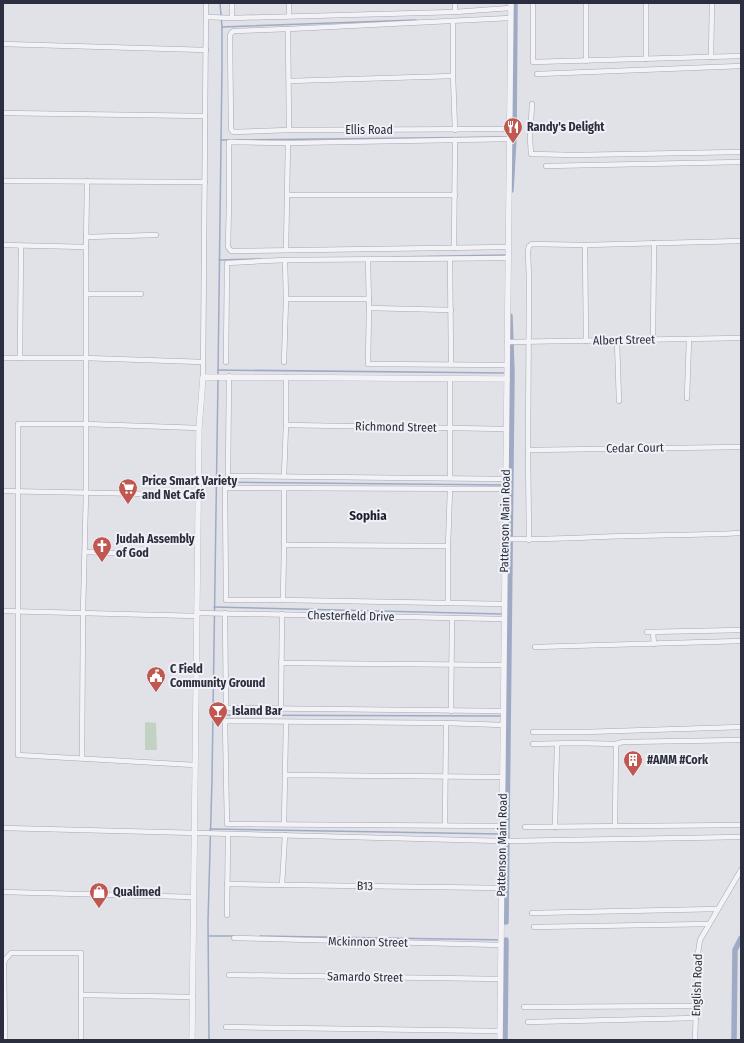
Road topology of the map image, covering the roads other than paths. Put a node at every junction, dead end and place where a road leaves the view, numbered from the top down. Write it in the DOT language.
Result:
graph roads {
  1 [pos="206,3"];
  2 [pos="232,3"];
  3 [pos="289,3"];
  4 [pos="455,3"];
  5 [pos="533,3"];
  6 [pos="586,3"];
  7 [pos="646,3"];
  8 [pos="712,3"];
  9 [pos="511,6"];
  10 [pos="455,12"];
  11 [pos="289,16"];
  12 [pos="207,17"];
  13 [pos="229,18"];
  14 [pos="511,18"];
  15 [pos="453,21"];
  16 [pos="288,29"];
  17 [pos="3,44"];
  18 [pos="206,50"];
  19 [pos="741,56"];
  20 [pos="711,57"];
  21 [pos="646,59"];
  22 [pos="586,61"];
  23 [pos="741,66"];
  24 [pos="537,74"];
  25 [pos="453,76"];
  26 [pos="289,81"];
  27 [pos="532,104"];
  28 [pos="3,114"];
  29 [pos="205,116"];
  30 [pos="509,129"];
  31 [pos="289,130"];
  32 [pos="455,130"];
  33 [pos="509,139"];
  34 [pos="455,140"];
  35 [pos="288,143"];
  36 [pos="741,152"];
  37 [pos="596,155"];
  38 [pos="741,162"];
  39 [pos="596,165"];
  40 [pos="546,166"];
  41 [pos="3,181"];
  42 [pos="87,181"];
  43 [pos="205,182"];
  44 [pos="287,195"];
  45 [pos="454,195"];
  46 [pos="156,235"];
  47 [pos="86,237"];
  48 [pos="741,241"];
  49 [pos="654,243"];
  50 [pos="585,245"];
  51 [pos="3,246"];
  52 [pos="21,246"];
  53 [pos="86,247"];
  54 [pos="454,248"];
  55 [pos="286,250"];
  56 [pos="508,254"];
  57 [pos="450,259"];
  58 [pos="284,260"];
  59 [pos="368,260"];
  60 [pos="86,294"];
  61 [pos="141,294"];
  62 [pos="286,299"];
  63 [pos="369,299"];
  64 [pos="369,308"];
  65 [pos="451,310"];
  66 [pos="741,338"];
  67 [pos="689,339"];
  68 [pos="653,340"];
  69 [pos="586,341"];
  70 [pos="617,341"];
  71 [pos="508,342"];
  72 [pos="528,342"];
  73 [pos="3,358"];
  74 [pos="20,358"];
  75 [pos="86,358"];
  76 [pos="203,362"];
  77 [pos="226,362"];
  78 [pos="284,362"];
  79 [pos="452,364"];
  80 [pos="507,365"];
  81 [pos="227,376"];
  82 [pos="203,377"];
  83 [pos="286,377"];
  84 [pos="450,379"];
  85 [pos="507,379"];
  86 [pos="687,398"];
  87 [pos="619,401"];
  88 [pos="86,424"];
  89 [pos="286,425"];
  90 [pos="199,428"];
  91 [pos="450,428"];
  92 [pos="506,429"];
  93 [pos="741,447"];
  94 [pos="528,450"];
  95 [pos="284,476"];
  96 [pos="450,477"];
  97 [pos="506,479"];
  98 [pos="450,488"];
  99 [pos="506,488"];
  100 [pos="284,489"];
  101 [pos="3,491"];
  102 [pos="18,491"];
  103 [pos="86,493"];
  104 [pos="198,495"];
  105 [pos="741,533"];
  106 [pos="507,539"];
  107 [pos="529,540"];
  108 [pos="284,545"];
  109 [pos="448,546"];
  110 [pos="85,552"];
  111 [pos="140,554"];
  112 [pos="283,600"];
  113 [pos="448,603"];
  114 [pos="505,604"];
  115 [pos="3,611"];
  116 [pos="18,611"];
  117 [pos="83,612"];
  118 [pos="225,613"];
  119 [pos="197,614"];
  120 [pos="282,614"];
  121 [pos="452,618"];
  122 [pos="504,619"];
  123 [pos="741,630"];
  124 [pos="647,632"];
  125 [pos="653,632"];
  126 [pos="741,641"];
  127 [pos="654,644"];
  128 [pos="534,647"];
  129 [pos="281,663"];
  130 [pos="452,664"];
  131 [pos="504,665"];
  132 [pos="281,709"];
  133 [pos="451,711"];
  134 [pos="504,712"];
  135 [pos="286,722"];
  136 [pos="446,724"];
  137 [pos="503,724"];
  138 [pos="741,727"];
  139 [pos="533,732"];
  140 [pos="741,740"];
  141 [pos="533,744"];
  142 [pos="557,744"];
  143 [pos="616,744"];
  144 [pos="82,758"];
  145 [pos="195,765"];
  146 [pos="286,775"];
  147 [pos="445,777"];
  148 [pos="503,777"];
  149 [pos="284,824"];
  150 [pos="445,825"];
  151 [pos="741,825"];
  152 [pos="615,826"];
  153 [pos="502,827"];
  154 [pos="525,827"];
  155 [pos="555,827"];
  156 [pos="3,828"];
  157 [pos="194,832"];
  158 [pos="228,834"];
  159 [pos="285,835"];
  160 [pos="741,837"];
  161 [pos="502,840"];
  162 [pos="741,870"];
  163 [pos="227,884"];
  164 [pos="282,885"];
  165 [pos="502,888"];
  166 [pos="3,892"];
  167 [pos="193,897"];
  168 [pos="717,909"];
  169 [pos="532,913"];
  170 [pos="227,915"];
  171 [pos="708,924"];
  172 [pos="534,927"];
  173 [pos="234,938"];
  174 [pos="501,945"];
  175 [pos="229,975"];
  176 [pos="501,979"];
  177 [pos="81,995"];
  178 [pos="193,996"];
  179 [pos="696,1006"];
  180 [pos="524,1007"];
  181 [pos="696,1018"];
  182 [pos="528,1022"];
  183 [pos="226,1027"];
  184 [pos="500,1031"];
  185 [pos="5,1040"];
  186 [pos="81,1040"];
  187 [pos="192,1040"];
  188 [pos="500,1040"];
  189 [pos="695,1040"];
  1 -- 12 [label="street"];
  2 -- 13 [label="street"];
  3 -- 11 [label="street"];
  4 -- 10 [label="street"];
  5 -- 22 [label="street"];
  6 -- 22 [label="street"];
  7 -- 21 [label="street"];
  8 -- 20 [label="street"];
  9 -- 10 [label="street"];
  9 -- 14 [label="street, Pattenson Main Road"];
  10 -- 11 [label="street"];
  11 -- 13 [label="street"];
  12 -- 13 [label="street"];
  12 -- 18 [label="street"];
  14 -- 15 [label="street"];
  14 -- 30 [label="street, Pattenson Main Road"];
  15 -- 16 [label="street"];
  15 -- 25 [label="street"];
  16 -- 26 [label="street"];
  16 -- 31 [label="street, Ellis Road"];
  17 -- 18 [label="street"];
  18 -- 29 [label="street"];
  19 -- 20 [label="street"];
  20 -- 21 [label="street"];
  21 -- 22 [label="street"];
  23 -- 24 [label="street"];
  25 -- 26 [label="street"];
  25 -- 32 [label="street"];
  26 -- 31 [label="street"];
  27 -- 37 [label="street"];
  28 -- 29 [label="street"];
  29 -- 43 [label="street"];
  30 -- 32 [label="street, Ellis Road"];
  30 -- 33 [label="street, Pattenson Main Road"];
  31 -- 32 [label="street, Ellis Road"];
  33 -- 34 [label="street"];
  33 -- 56 [label="street, Pattenson Main Road"];
  34 -- 35 [label="street"];
  34 -- 45 [label="street"];
  35 -- 44 [label="street"];
  35 -- 55 [label="street"];
  36 -- 37 [label="street"];
  37 -- 39 [label="street"];
  38 -- 39 [label="street"];
  39 -- 40 [label="street"];
  41 -- 42 [label="street"];
  42 -- 43 [label="street"];
  42 -- 47 [label="street"];
  43 -- 76 [label="street"];
  44 -- 45 [label="street"];
  44 -- 55 [label="street"];
  45 -- 54 [label="street"];
  46 -- 47 [label="street"];
  47 -- 53 [label="street"];
  48 -- 49 [label="street"];
  49 -- 50 [label="street"];
  49 -- 68 [label="street"];
  50 -- 69 [label="street"];
  50 -- 72 [label="street"];
  51 -- 52 [label="street"];
  52 -- 53 [label="street"];
  52 -- 74 [label="street"];
  53 -- 60 [label="street"];
  54 -- 55 [label="street"];
  54 -- 56 [label="street"];
  56 -- 57 [label="street"];
  56 -- 71 [label="street, Pattenson Main Road"];
  57 -- 59 [label="street"];
  57 -- 65 [label="street"];
  58 -- 59 [label="street"];
  58 -- 62 [label="street"];
  58 -- 77 [label="street"];
  59 -- 63 [label="street"];
  60 -- 61 [label="street"];
  60 -- 75 [label="street"];
  62 -- 63 [label="street"];
  62 -- 78 [label="street"];
  63 -- 64 [label="street"];
  64 -- 65 [label="street"];
  64 -- 79 [label="street"];
  65 -- 79 [label="street"];
  66 -- 67 [label="street, Albert Street"];
  67 -- 68 [label="street, Albert Street"];
  67 -- 86 [label="street"];
  68 -- 70 [label="street, Albert Street"];
  69 -- 70 [label="street, Albert Street"];
  69 -- 72 [label="street, Albert Street"];
  70 -- 87 [label="street"];
  71 -- 72 [label="street, Albert Street"];
  71 -- 80 [label="street, Pattenson Main Road"];
  72 -- 94 [label="street"];
  73 -- 74 [label="street"];
  74 -- 75 [label="street"];
  75 -- 76 [label="street"];
  75 -- 88 [label="street"];
  76 -- 82 [label="street"];
  79 -- 80 [label="street"];
  80 -- 85 [label="street, Pattenson Main Road"];
  81 -- 82 [label="street"];
  81 -- 83 [label="street"];
  81 -- 95 [label="street"];
  82 -- 90 [label="street"];
  83 -- 84 [label="street"];
  83 -- 89 [label="street"];
  84 -- 85 [label="street"];
  84 -- 91 [label="street"];
  85 -- 92 [label="street, Pattenson Main Road"];
  88 -- 90 [label="street"];
  88 -- 102 [label="street"];
  88 -- 103 [label="street"];
  89 -- 91 [label="street, Richmond Street"];
  89 -- 95 [label="street"];
  90 -- 104 [label="street"];
  91 -- 92 [label="street, Richmond Street"];
  91 -- 96 [label="street"];
  92 -- 97 [label="street, Pattenson Main Road"];
  93 -- 94 [label="street, Cedar Court"];
  94 -- 107 [label="street"];
  95 -- 96 [label="street"];
  96 -- 97 [label="street"];
  97 -- 99 [label="street, Pattenson Main Road"];
  98 -- 99 [label="street"];
  98 -- 100 [label="street"];
  98 -- 109 [label="street"];
  99 -- 106 [label="street, Pattenson Main Road"];
  100 -- 108 [label="street"];
  100 -- 112 [label="street, Chesterfield Drive"];
  101 -- 102 [label="street"];
  102 -- 103 [label="street"];
  102 -- 116 [label="street"];
  103 -- 104 [label="street"];
  103 -- 110 [label="street"];
  104 -- 119 [label="street"];
  105 -- 107 [label="street"];
  106 -- 107 [label="street"];
  106 -- 114 [label="street, Pattenson Main Road"];
  108 -- 109 [label="street"];
  108 -- 112 [label="street"];
  109 -- 113 [label="street"];
  110 -- 111 [label="street"];
  110 -- 117 [label="street"];
  112 -- 113 [label="street, Chesterfield Drive"];
  113 -- 114 [label="street, Chesterfield Drive"];
  114 -- 122 [label="street, Pattenson Main Road"];
  115 -- 116 [label="street, Chesterfield Drive"];
  116 -- 117 [label="street, Chesterfield Drive"];
  116 -- 144 [label="street"];
  117 -- 119 [label="street, Chesterfield Drive"];
  117 -- 144 [label="street"];
  118 -- 119 [label="street, Chesterfield Drive"];
  118 -- 120 [label="street, Chesterfield Drive"];
  118 -- 132 [label="street"];
  119 -- 145 [label="street"];
  120 -- 121 [label="street, Chesterfield Drive"];
  120 -- 129 [label="street"];
  121 -- 122 [label="street, Chesterfield Drive"];
  121 -- 130 [label="street"];
  122 -- 131 [label="street, Pattenson Main Road"];
  123 -- 125 [label="street"];
  124 -- 125 [label="street"];
  125 -- 127 [label="street"];
  126 -- 127 [label="street"];
  127 -- 128 [label="street"];
  129 -- 130 [label="street"];
  129 -- 132 [label="street"];
  130 -- 131 [label="street"];
  130 -- 133 [label="street"];
  131 -- 134 [label="street, Pattenson Main Road"];
  132 -- 133 [label="street"];
  133 -- 134 [label="street"];
  134 -- 137 [label="street, Pattenson Main Road"];
  135 -- 136 [label="street"];
  135 -- 146 [label="street"];
  135 -- 149 [label="street"];
  136 -- 137 [label="street"];
  136 -- 147 [label="street"];
  137 -- 148 [label="street, Pattenson Main Road"];
  138 -- 139 [label="street"];
  140 -- 143 [label="street"];
  141 -- 142 [label="street"];
  142 -- 143 [label="street"];
  142 -- 155 [label="street"];
  143 -- 152 [label="street"];
  144 -- 145 [label="street"];
  145 -- 157 [label="street"];
  146 -- 147 [label="street"];
  146 -- 149 [label="street"];
  147 -- 148 [label="street"];
  147 -- 150 [label="street"];
  148 -- 153 [label="street, Pattenson Main Road"];
  149 -- 150 [label="street"];
  150 -- 153 [label="street"];
  151 -- 152 [label="street"];
  152 -- 155 [label="street"];
  153 -- 161 [label="street, Pattenson Main Road"];
  154 -- 155 [label="street"];
  156 -- 157 [label="street"];
  157 -- 158 [label="street"];
  157 -- 167 [label="street"];
  158 -- 159 [label="street"];
  158 -- 163 [label="street"];
  159 -- 161 [label="street"];
  159 -- 164 [label="street"];
  160 -- 161 [label="street"];
  161 -- 165 [label="street, Pattenson Main Road"];
  162 -- 168 [label="street, English Road"];
  163 -- 164 [label="street, B13"];
  163 -- 170 [label="street"];
  164 -- 165 [label="street, B13"];
  165 -- 174 [label="street, Pattenson Main Road"];
  166 -- 167 [label="street"];
  167 -- 178 [label="street"];
  168 -- 169 [label="street"];
  168 -- 171 [label="street, English Road"];
  171 -- 172 [label="street"];
  171 -- 179 [label="street, English Road"];
  173 -- 174 [label="street, Mckinnon Street"];
  174 -- 176 [label="street, Pattenson Main Road"];
  175 -- 176 [label="street, Samardo Street"];
  176 -- 184 [label="street, Pattenson Main Road"];
  177 -- 178 [label="street"];
  177 -- 185 [label="street"];
  177 -- 186 [label="street"];
  178 -- 187 [label="street"];
  179 -- 180 [label="street"];
  179 -- 181 [label="street, English Road"];
  181 -- 182 [label="street"];
  181 -- 189 [label="street, English Road"];
  183 -- 184 [label="street"];
  184 -- 188 [label="street, Pattenson Main Road"];
}
